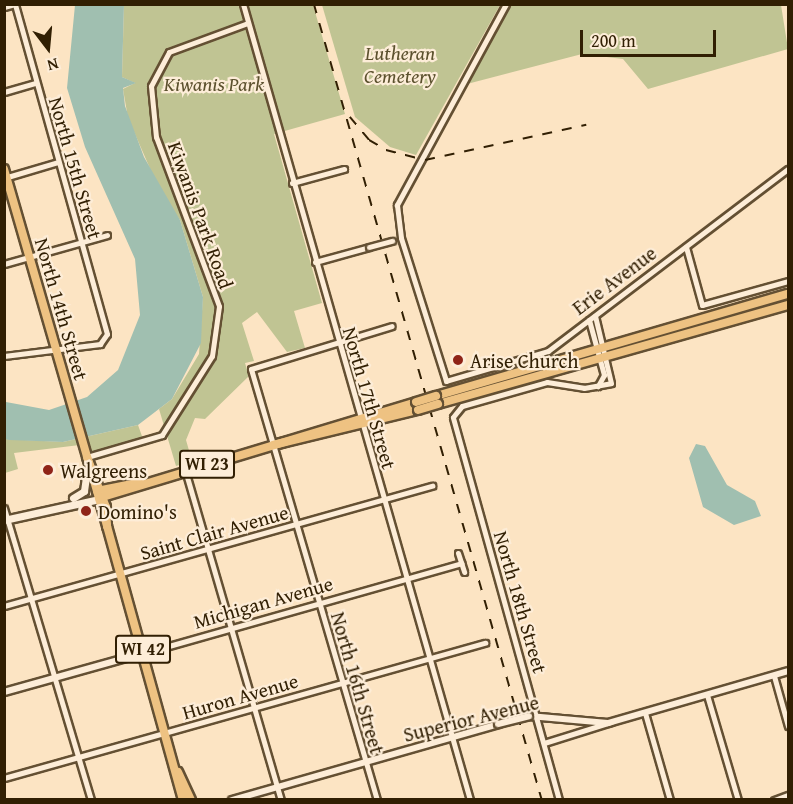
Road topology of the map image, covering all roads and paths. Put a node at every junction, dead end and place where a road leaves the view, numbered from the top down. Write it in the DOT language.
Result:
graph roads {
  1 [pos="15,4"];
  2 [pos="243,4"];
  3 [pos="506,4"];
  4 [pos="4,7"];
  5 [pos="248,23"];
  6 [pos="35,83"];
  7 [pos="4,92"];
  8 [pos="58,162"];
  9 [pos="344,169"];
  10 [pos="789,169"];
  11 [pos="5,175"];
  12 [pos="292,183"];
  13 [pos="107,235"];
  14 [pos="401,238"];
  15 [pos="81,242"];
  16 [pos="686,247"];
  17 [pos="30,256"];
  18 [pos="315,262"];
  19 [pos="4,264"];
  20 [pos="789,281"];
  21 [pos="789,294"];
  22 [pos="789,305"];
  23 [pos="595,316"];
  24 [pos="589,320"];
  25 [pos="392,326"];
  26 [pos="338,342"];
  27 [pos="600,347"];
  28 [pos="56,350"];
  29 [pos="4,356"];
  30 [pos="603,357"];
  31 [pos="437,400"];
  32 [pos="361,421"];
  33 [pos="273,445"];
  34 [pos="87,457"];
  35 [pos="87,470"];
  36 [pos="185,470"];
  37 [pos="432,486"];
  38 [pos="98,495"];
  39 [pos="73,498"];
  40 [pos="384,500"];
  41 [pos="63,505"];
  42 [pos="4,508"];
  43 [pos="6,520"];
  44 [pos="296,524"];
  45 [pos="208,549"];
  46 [pos="458,553"];
  47 [pos="462,563"];
  48 [pos="464,572"];
  49 [pos="121,573"];
  50 [pos="406,579"];
  51 [pos="32,598"];
  52 [pos="319,604"];
  53 [pos="4,606"];
  54 [pos="231,628"];
  55 [pos="484,643"];
  56 [pos="144,653"];
  57 [pos="429,658"];
  58 [pos="789,672"];
  59 [pos="774,676"];
  60 [pos="56,678"];
  61 [pos="342,683"];
  62 [pos="4,692"];
  63 [pos="707,695"];
  64 [pos="254,708"];
  65 [pos="645,713"];
  66 [pos="537,715"];
  67 [pos="588,722"];
  68 [pos="610,722"];
  69 [pos="789,726"];
  70 [pos="167,732"];
  71 [pos="577,734"];
  72 [pos="452,738"];
  73 [pos="544,743"];
  74 [pos="79,757"];
  75 [pos="366,762"];
  76 [pos="178,772"];
  77 [pos="4,778"];
  78 [pos="277,787"];
  79 [pos="789,795"];
  80 [pos="468,799"];
  81 [pos="91,800"];
  82 [pos="183,800"];
  83 [pos="190,800"];
  84 [pos="232,800"];
  85 [pos="281,800"];
  86 [pos="377,800"];
  87 [pos="559,800"];
  88 [pos="670,800"];
  89 [pos="738,800"];
  90 [pos="774,800"];
  1 -- 4 [label="street"];
  1 -- 6 [label="street, North 15th Street"];
  2 -- 5 [label="street, North 17th Street"];
  3 -- 14 [label="street"];
  5 -- 12 [label="street, North 17th Street"];
  5 -- 34 [label="street, Kiwanis Park Road"];
  6 -- 7 [label="street"];
  6 -- 8 [label="street, North 15th Street"];
  8 -- 11 [label="street"];
  8 -- 15 [label="street, North 15th Street"];
  9 -- 12 [label="street"];
  10 -- 16 [label="street, Erie Avenue"];
  11 -- 17 [label="main road, North 14th Street"];
  12 -- 18 [label="street, North 17th Street"];
  13 -- 15 [label="street"];
  14 -- 18 [label="street, bridge"];
  14 -- 24 [label="street, Erie Avenue"];
  15 -- 17 [label="street"];
  15 -- 28 [label="street, North 15th Street"];
  16 -- 20 [label="street"];
  16 -- 23 [label="street, Erie Avenue"];
  17 -- 19 [label="street"];
  17 -- 28 [label="main road, North 14th Street"];
  18 -- 26 [label="street, North 17th Street"];
  21 -- 27 [label="main road, WI 23"];
  22 -- 30 [label="main road, WI 23"];
  23 -- 24 [label="street, Erie Avenue"];
  23 -- 27 [label="street"];
  24 -- 27 [label="street"];
  25 -- 26 [label="street"];
  26 -- 32 [label="street, North 17th Street"];
  26 -- 33 [label="street, North 16th Street"];
  27 -- 30 [label="street"];
  27 -- 31 [label="main road, WI 23"];
  28 -- 29 [label="street"];
  28 -- 34 [label="main road, North 14th Street"];
  30 -- 31 [label="main road, WI 23"];
  30 -- 66 [label="street, North 18th Street"];
  31 -- 32 [label="main road, WI 23, bridge"];
  32 -- 33 [label="main road, WI 23"];
  32 -- 40 [label="street, North 17th Street"];
  33 -- 36 [label="main road, WI 23"];
  33 -- 44 [label="street, North 16th Street"];
  34 -- 35 [label="main road, North 14th Street"];
  34 -- 38 [label="main road, North 14th Street"];
  35 -- 38 [label="main road, North 14th Street"];
  35 -- 39 [label="main road"];
  36 -- 38 [label="main road, WI 23"];
  36 -- 45 [label="street"];
  37 -- 40 [label="street, Saint Clair Avenue"];
  38 -- 39 [label="main road"];
  38 -- 41 [label="main road"];
  38 -- 49 [label="main road, North 14th Street / WI 42"];
  39 -- 41 [label="main road"];
  40 -- 44 [label="street, Saint Clair Avenue"];
  40 -- 50 [label="street, North 17th Street"];
  41 -- 43 [label="main road"];
  42 -- 43 [label="street"];
  43 -- 51 [label="street"];
  44 -- 45 [label="street, Saint Clair Avenue"];
  44 -- 52 [label="street, North 16th Street"];
  45 -- 49 [label="street, Saint Clair Avenue"];
  45 -- 54 [label="street"];
  46 -- 47 [label="street"];
  47 -- 48 [label="street"];
  47 -- 50 [label="street, Michigan Avenue"];
  49 -- 51 [label="street, Saint Clair Avenue"];
  49 -- 56 [label="main road, North 14th Street / WI 42"];
  50 -- 52 [label="street, Michigan Avenue"];
  50 -- 57 [label="street, North 17th Street"];
  51 -- 53 [label="street, Saint Clair Avenue"];
  51 -- 60 [label="street"];
  52 -- 54 [label="street, Michigan Avenue"];
  52 -- 61 [label="street, North 16th Street"];
  54 -- 56 [label="street, Michigan Avenue"];
  54 -- 64 [label="street"];
  55 -- 57 [label="street, Huron Avenue"];
  56 -- 60 [label="street, Michigan Avenue"];
  56 -- 70 [label="main road, North 14th Street / WI 42"];
  57 -- 61 [label="street, Huron Avenue"];
  57 -- 72 [label="street, North 17th Street"];
  58 -- 59 [label="street, Superior Avenue"];
  59 -- 63 [label="street, Superior Avenue"];
  59 -- 69 [label="street"];
  60 -- 62 [label="street, Michigan Avenue"];
  60 -- 74 [label="street"];
  61 -- 64 [label="street, Huron Avenue"];
  61 -- 75 [label="street, North 16th Street"];
  63 -- 65 [label="street, Superior Avenue"];
  63 -- 89 [label="street"];
  64 -- 70 [label="street, Huron Avenue"];
  64 -- 78 [label="street"];
  65 -- 68 [label="street, Superior Avenue"];
  65 -- 88 [label="street"];
  66 -- 67 [label="street, Superior Avenue"];
  66 -- 72 [label="street, Superior Avenue, bridge"];
  66 -- 73 [label="street, North 18th Street"];
  67 -- 68 [label="street, Superior Avenue"];
  67 -- 71 [label="street"];
  68 -- 71 [label="street"];
  70 -- 74 [label="street, Huron Avenue"];
  70 -- 76 [label="main road, North 14th Street / WI 42"];
  71 -- 73 [label="street"];
  72 -- 75 [label="street, Superior Avenue"];
  72 -- 80 [label="street, North 17th Street"];
  73 -- 87 [label="street, North 18th Street"];
  74 -- 77 [label="street, Huron Avenue"];
  74 -- 81 [label="street"];
  75 -- 78 [label="street, Superior Avenue"];
  75 -- 86 [label="street, North 16th Street"];
  76 -- 82 [label="main road, North 14th Street / WI 42"];
  76 -- 83 [label="main road, North 14th Street / WI 42"];
  78 -- 84 [label="street, Superior Avenue"];
  78 -- 85 [label="street"];
  79 -- 90 [label="street"];
}
